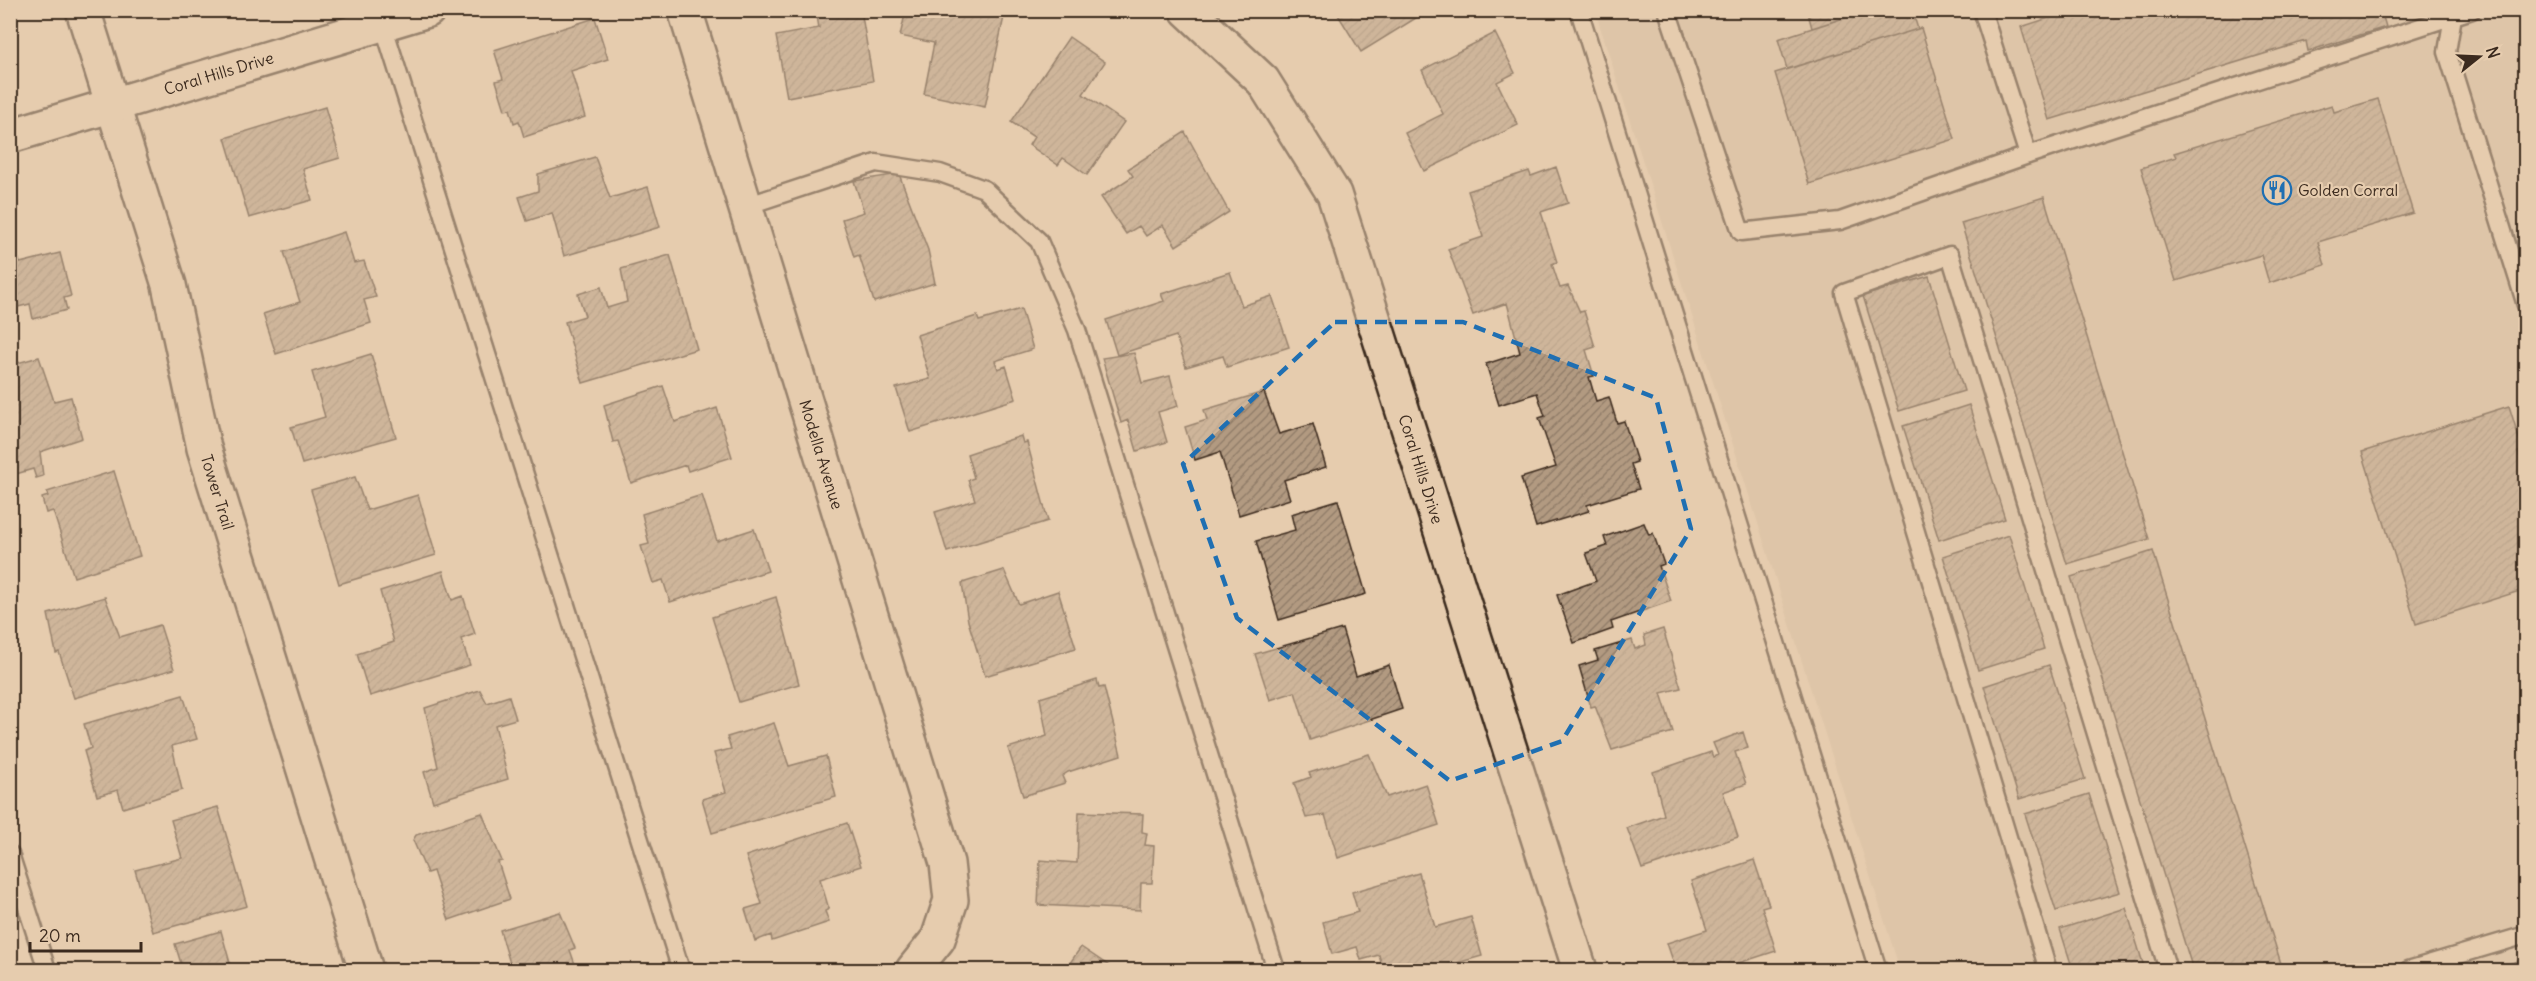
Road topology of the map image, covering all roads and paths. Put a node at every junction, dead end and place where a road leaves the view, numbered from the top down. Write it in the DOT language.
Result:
graph roads {
  1 [pos="83,10"];
  2 [pos="428,10"];
  3 [pos="685,10"];
  4 [pos="1188,10"];
  5 [pos="1579,10"];
  6 [pos="1667,10"];
  7 [pos="1982,10"];
  8 [pos="2472,10"];
  9 [pos="2452,13"];
  10 [pos="381,18"];
  11 [pos="113,104"];
  12 [pos="10,136"];
  13 [pos="2028,155"];
  14 [pos="746,206"];
  15 [pos="2526,305"];
  16 [pos="10,854"];
  17 [pos="2526,934"];
  18 [pos="47,970"];
  19 [pos="366,970"];
  20 [pos="681,970"];
  21 [pos="913,970"];
  22 [pos="1276,970"];
  23 [pos="1580,970"];
  24 [pos="1878,970"];
  25 [pos="2048,970"];
  26 [pos="2168,970"];
  27 [pos="2408,970"];
  1 -- 11 [label="street, Tower Trail"];
  2 -- 10 [label="street, Coral Hills Drive"];
  3 -- 14 [label="street, Modella Avenue"];
  4 -- 23 [label="street, Coral Hills Drive"];
  5 -- 24 [label="lane"];
  6 -- 13 [label="lane"];
  7 -- 13 [label="lane"];
  8 -- 9 [label="lane"];
  9 -- 13 [label="lane"];
  9 -- 15 [label="lane"];
  10 -- 11 [label="street, Coral Hills Drive"];
  10 -- 20 [label="lane"];
  11 -- 12 [label="street, Coral Hills Drive"];
  11 -- 19 [label="street, Tower Trail"];
  14 -- 21 [label="street, Modella Avenue"];
  14 -- 22 [label="lane"];
  16 -- 18 [label="lane"];
  17 -- 27 [label="lane"];
  25 -- 26 [label="lane"];
}
